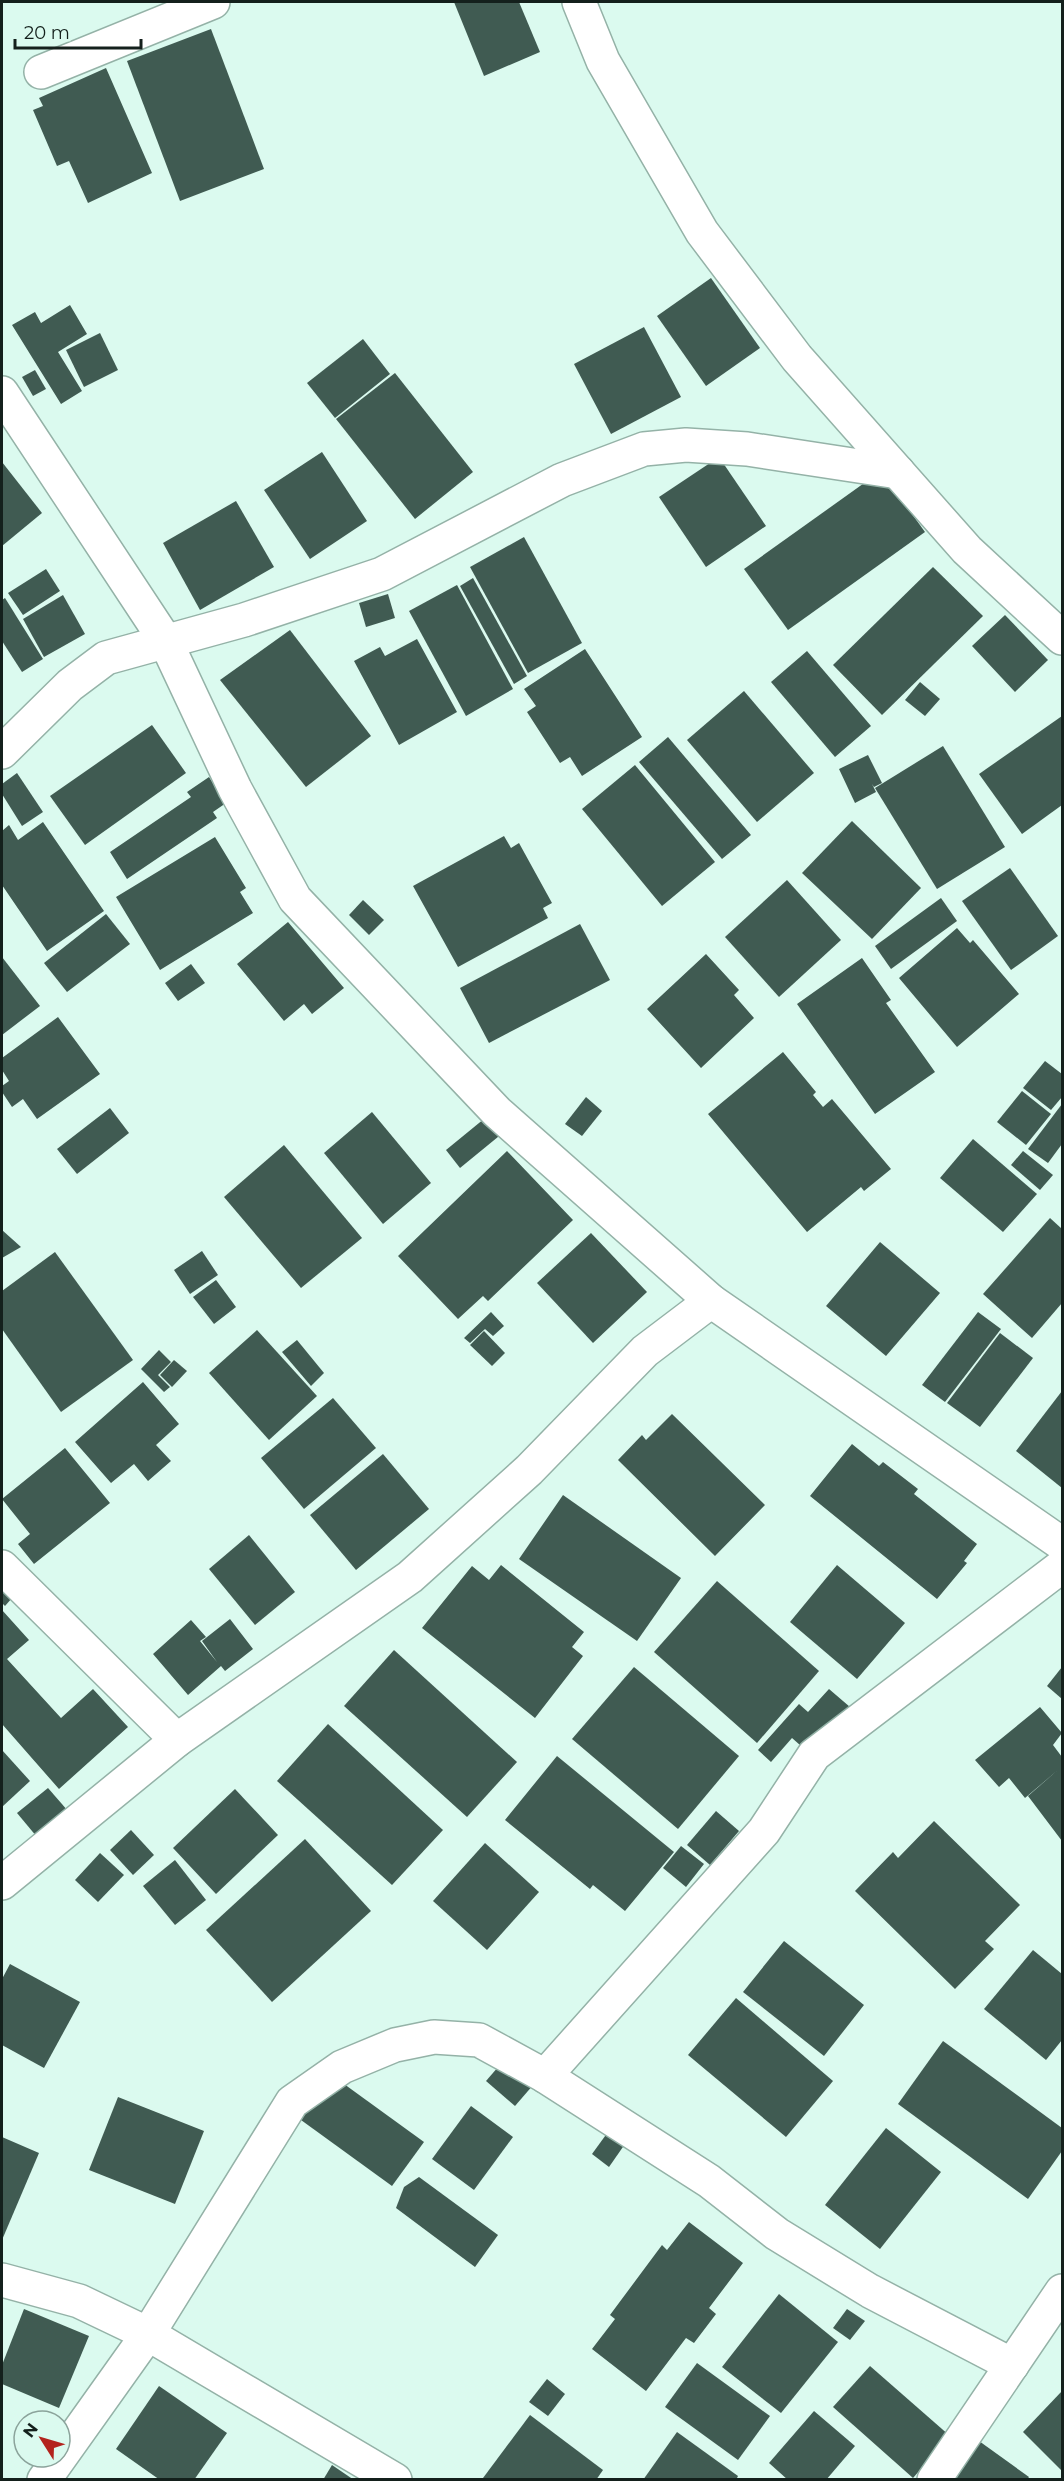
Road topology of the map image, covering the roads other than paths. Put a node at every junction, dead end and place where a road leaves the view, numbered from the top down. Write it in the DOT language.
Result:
graph roads {
  1 [pos="213,2"];
  2 [pos="579,2"];
  3 [pos="41,72"];
  4 [pos="2,393"];
  5 [pos="898,472"];
  6 [pos="1062,638"];
  7 [pos="165,640"];
  8 [pos="2,752"];
  9 [pos="711,1301"];
  10 [pos="1062,1545"];
  11 [pos="1062,1566"];
  12 [pos="2,1567"];
  13 [pos="177,1740"];
  14 [pos="2,1883"];
  15 [pos="545,2076"];
  16 [pos="2,2280"];
  17 [pos="1062,2292"];
  18 [pos="148,2334"];
  19 [pos="1012,2365"];
  20 [pos="44,2480"];
  21 [pos="395,2480"];
  22 [pos="934,2480"];
  1 -- 3 [label="street"];
  2 -- 5 [label="street"];
  4 -- 7 [label="street"];
  5 -- 6 [label="street"];
  5 -- 7 [label="street"];
  7 -- 8 [label="street"];
  7 -- 9 [label="street"];
  9 -- 10 [label="street"];
  9 -- 13 [label="street"];
  11 -- 15 [label="street"];
  12 -- 13 [label="street"];
  13 -- 14 [label="street"];
  15 -- 18 [label="street"];
  15 -- 19 [label="street"];
  16 -- 18 [label="street"];
  17 -- 19 [label="street"];
  18 -- 20 [label="street"];
  18 -- 21 [label="street"];
  19 -- 22 [label="street"];
}
